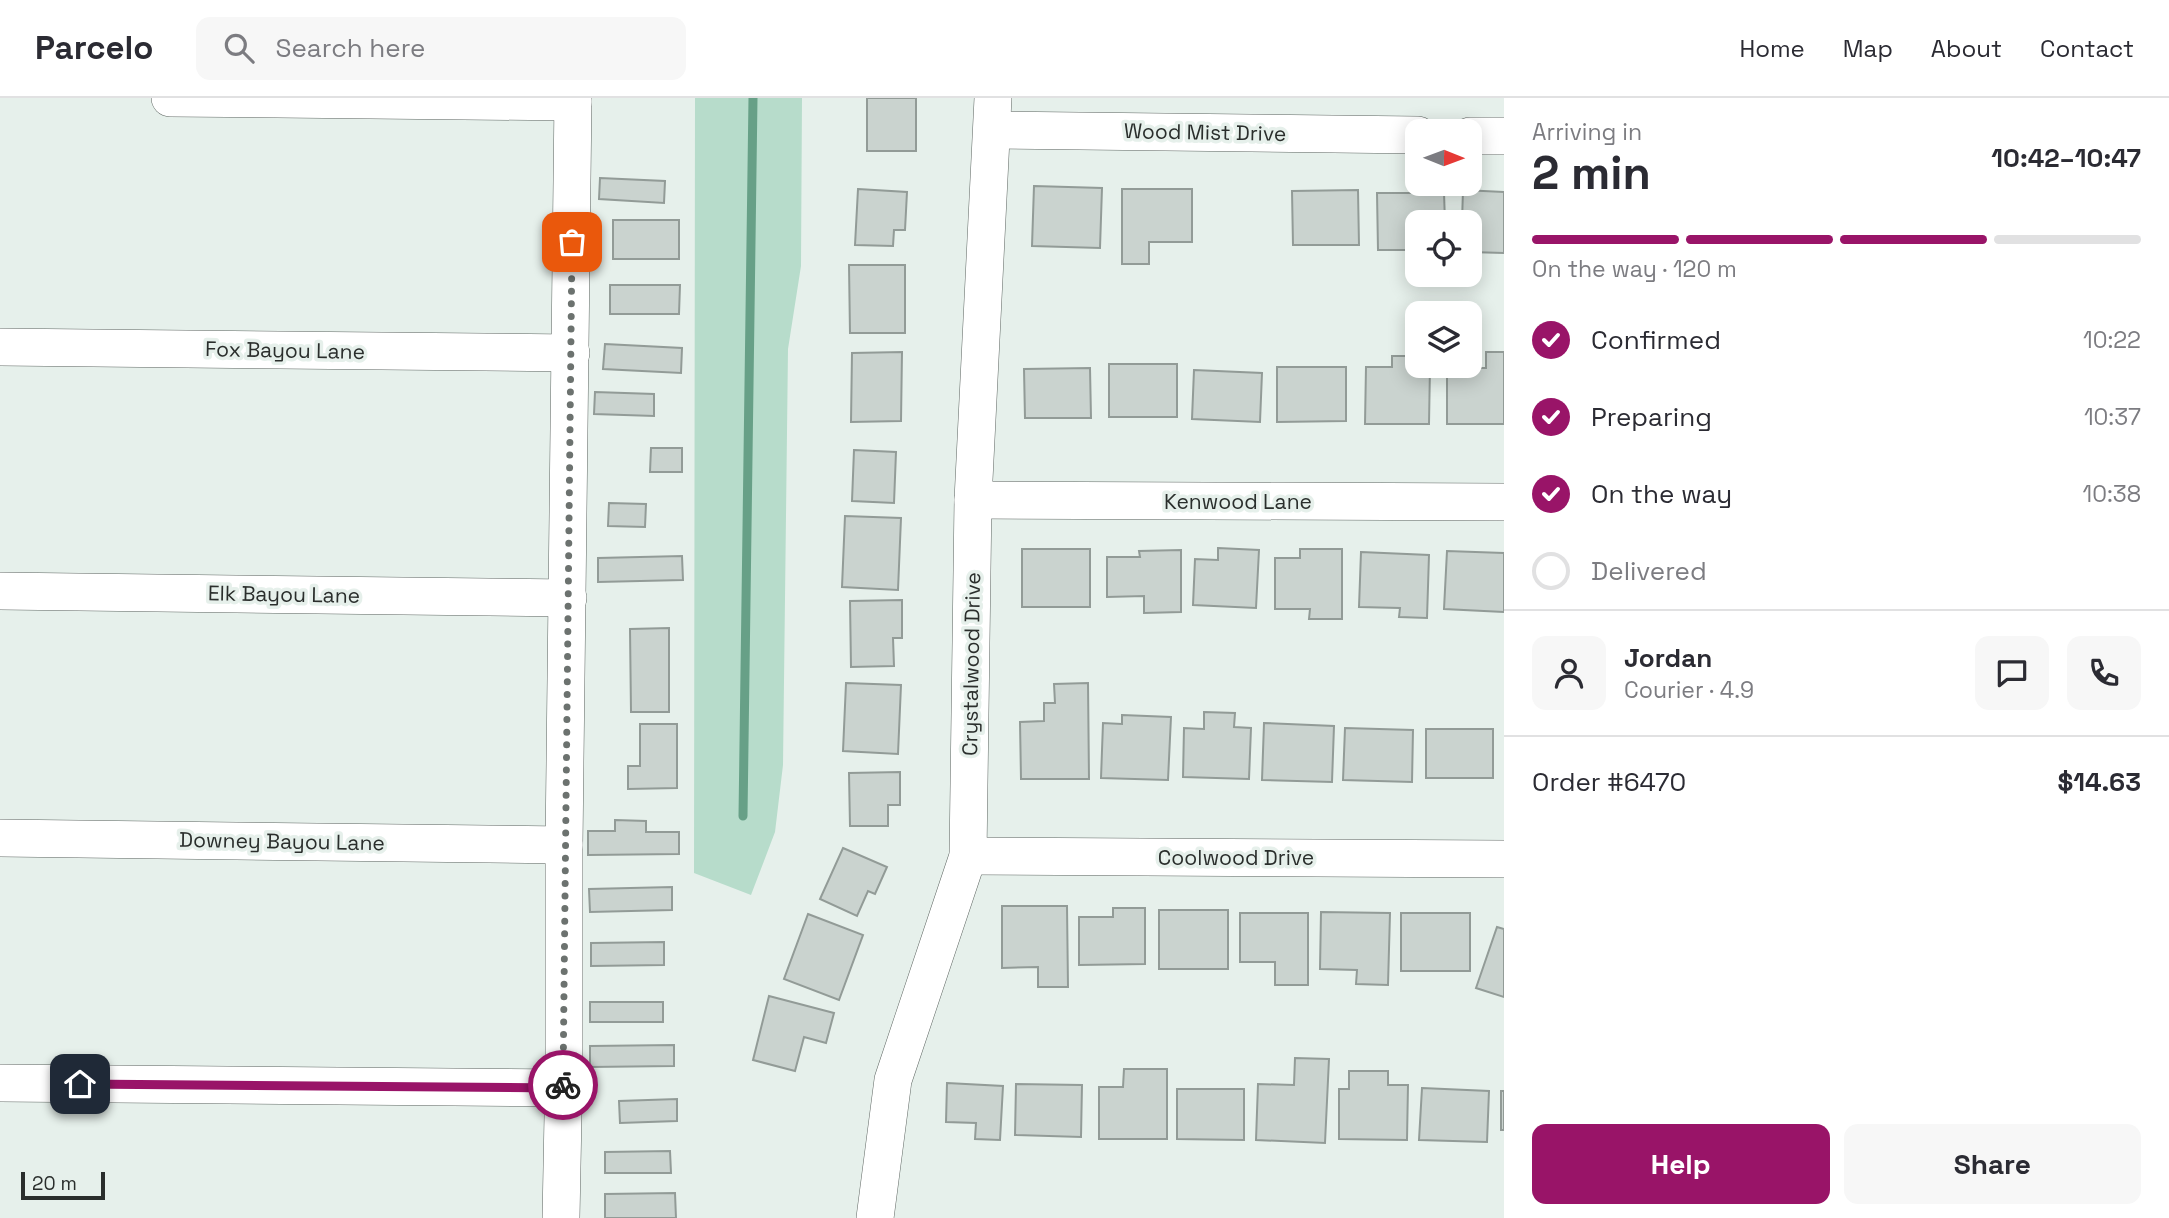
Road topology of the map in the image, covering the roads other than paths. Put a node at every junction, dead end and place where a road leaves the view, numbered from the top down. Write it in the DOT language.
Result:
graph roads {
  1 [pos="170,98"];
  2 [pos="190,98"];
  3 [pos="573,100"];
  4 [pos="993,114"];
  5 [pos="1405,134"];
  6 [pos="1482,136"];
  7 [pos="1504,136"];
  8 [pos="0,347"];
  9 [pos="571,353"];
  10 [pos="973,500"];
  11 [pos="1504,502"];
  12 [pos="0,591"];
  13 [pos="568,598"];
  14 [pos="0,838"];
  15 [pos="564,845"];
  16 [pos="968,856"];
  17 [pos="1504,859"];
  18 [pos="0,1083"];
  19 [pos="563,1088"];
  20 [pos="561,1218"];
  21 [pos="874,1218"];
  1 -- 2 [label="street"];
  2 -- 3 [label="street"];
  3 -- 9 [label="street"];
  4 -- 5 [label="street, Wood Mist Drive"];
  4 -- 10 [label="street, Crystalwood Drive"];
  6 -- 7 [label="street"];
  8 -- 9 [label="street, Fox Bayou Lane"];
  9 -- 13 [label="street"];
  10 -- 11 [label="street, Kenwood Lane"];
  10 -- 16 [label="street, Crystalwood Drive"];
  12 -- 13 [label="street, Elk Bayou Lane"];
  13 -- 15 [label="street"];
  14 -- 15 [label="street, Downey Bayou Lane"];
  15 -- 19 [label="street"];
  16 -- 17 [label="street, Coolwood Drive"];
  16 -- 21 [label="street, Crystalwood Drive"];
  18 -- 19 [label="street"];
  19 -- 20 [label="street"];
}
